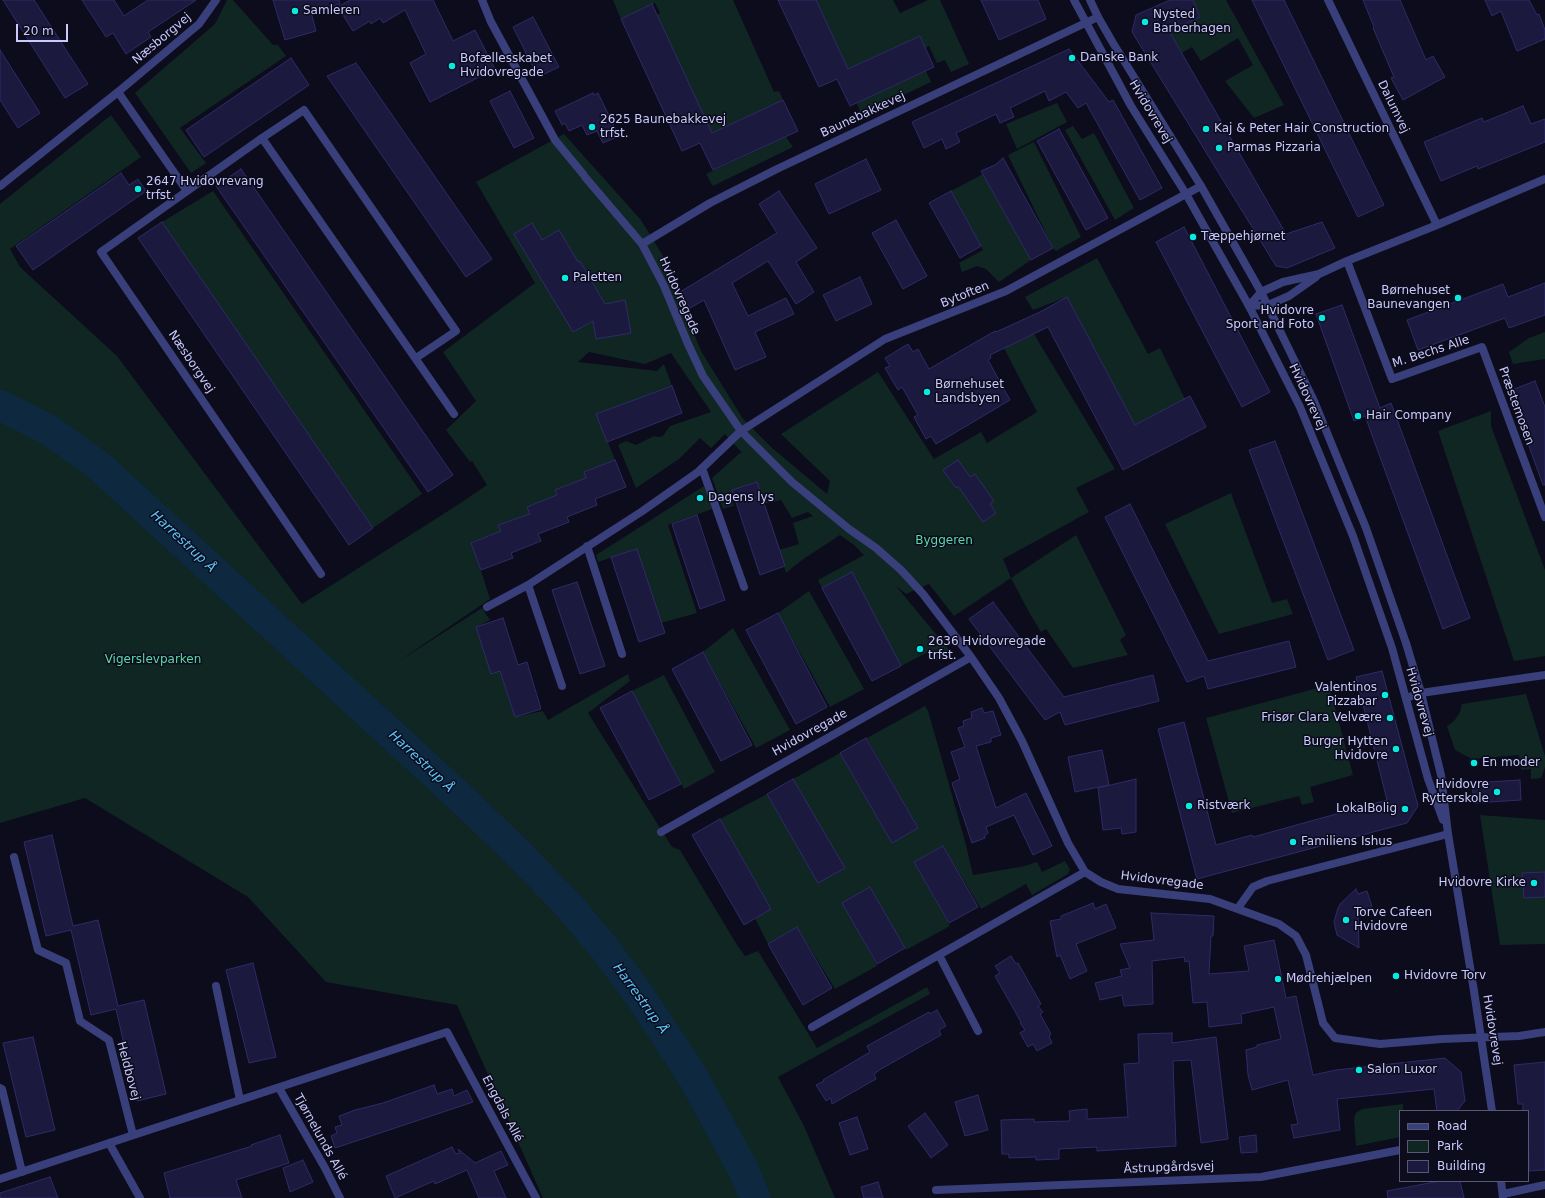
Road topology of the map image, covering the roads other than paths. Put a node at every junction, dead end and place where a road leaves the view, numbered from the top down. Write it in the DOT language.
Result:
graph roads {
  1 [pos="216,0"];
  2 [pos="482,0"];
  3 [pos="1074,0"];
  4 [pos="1090,0"];
  5 [pos="1328,0"];
  6 [pos="1098,17"];
  7 [pos="1087,23"];
  8 [pos="118,92"];
  9 [pos="262,138"];
  10 [pos="1545,179"];
  11 [pos="0,186"];
  12 [pos="1201,186"];
  13 [pos="187,191"];
  14 [pos="1186,194"];
  15 [pos="1437,225"];
  16 [pos="642,244"];
  17 [pos="1347,261"];
  18 [pos="1319,274"];
  19 [pos="1262,292"];
  20 [pos="1268,305"];
  21 [pos="1249,306"];
  22 [pos="1482,347"];
  23 [pos="416,358"];
  24 [pos="454,414"];
  25 [pos="741,431"];
  26 [pos="702,468"];
  27 [pos="1545,517"];
  28 [pos="587,546"];
  29 [pos="321,574"];
  30 [pos="528,585"];
  31 [pos="744,587"];
  32 [pos="487,607"];
  33 [pos="622,654"];
  34 [pos="970,657"];
  35 [pos="1545,675"];
  36 [pos="562,686"];
  37 [pos="1421,693"];
  38 [pos="1406,698"];
  39 [pos="662,832"];
  40 [pos="1448,834"];
  41 [pos="14,857"];
  42 [pos="1085,872"];
  43 [pos="1238,908"];
  44 [pos="939,955"];
  45 [pos="216,986"];
  46 [pos="812,1027"];
  47 [pos="978,1031"];
  48 [pos="1545,1032"];
  49 [pos="1482,1038"];
  50 [pos="0,1088"];
  51 [pos="279,1088"];
  52 [pos="240,1100"];
  53 [pos="1492,1110"];
  54 [pos="133,1135"];
  55 [pos="109,1143"];
  56 [pos="1399,1150"];
  57 [pos="22,1172"];
  58 [pos="0,1179"];
  59 [pos="1501,1182"];
  60 [pos="1545,1185"];
  61 [pos="936,1190"];
  62 [pos="1503,1196"];
  63 [pos="140,1198"];
  64 [pos="340,1198"];
  65 [pos="536,1198"];
  1 -- 8 [label="street, Næsborgvej"];
  2 -- 16 [label="street, Hvidovregade"];
  3 -- 7 [label="street, Hvidovrevej"];
  4 -- 6 [label="street, Hvidovrevej"];
  5 -- 15 [label="street, Dalumvej"];
  6 -- 7 [label="street, Baunebakkevej"];
  6 -- 12 [label="street, Hvidovrevej"];
  7 -- 14 [label="street, Hvidovrevej"];
  7 -- 16 [label="street, Baunebakkevej"];
  8 -- 11 [label="street, Næsborgvej"];
  8 -- 13 [label="street"];
  9 -- 13 [label="street, Næsborgvej"];
  9 -- 23 [label="street"];
  9 -- 23 [label="street, Næsborgvej"];
  10 -- 15 [label="street"];
  12 -- 14 [label="street, Bytoften"];
  12 -- 19 [label="street, Hvidovrevej"];
  13 -- 29 [label="street, Næsborgvej"];
  14 -- 21 [label="street, Hvidovrevej"];
  14 -- 25 [label="street, Bytoften"];
  15 -- 17 [label="street"];
  16 -- 25 [label="street, Hvidovregade"];
  17 -- 18 [label="street"];
  17 -- 22 [label="street, M. Bechs Alle"];
  18 -- 19 [label="street"];
  18 -- 20 [label="street"];
  19 -- 20 [label="street, Hvidovrevej"];
  19 -- 21 [label="street"];
  20 -- 21 [label="street"];
  20 -- 37 [label="street, Hvidovrevej"];
  21 -- 38 [label="street, Hvidovrevej"];
  22 -- 27 [label="street, Præstemosen"];
  23 -- 24 [label="street"];
  25 -- 26 [label="street"];
  25 -- 34 [label="street, Hvidovregade"];
  26 -- 28 [label="street"];
  26 -- 31 [label="street"];
  28 -- 30 [label="street"];
  28 -- 33 [label="street"];
  30 -- 32 [label="street"];
  30 -- 36 [label="street"];
  34 -- 39 [label="street, Hvidovregade"];
  34 -- 42 [label="street, Hvidovregade"];
  35 -- 37 [label="street"];
  37 -- 38 [label="street"];
  37 -- 40 [label="street, Hvidovrevej"];
  38 -- 40 [label="street, Hvidovrevej"];
  40 -- 43 [label="street"];
  40 -- 49 [label="street, Hvidovrevej"];
  41 -- 54 [label="street, Heldbovej"];
  42 -- 43 [label="street, Hvidovregade"];
  42 -- 44 [label="street"];
  43 -- 49 [label="street"];
  44 -- 46 [label="street"];
  44 -- 47 [label="street"];
  45 -- 52 [label="street"];
  48 -- 49 [label="street"];
  49 -- 53 [label="street, Hvidovrevej"];
  50 -- 57 [label="street"];
  51 -- 52 [label="street"];
  51 -- 64 [label="street, Tjørnelunds Allé"];
  51 -- 65 [label="street, Engdals Allé"];
  52 -- 54 [label="street"];
  54 -- 55 [label="street"];
  55 -- 57 [label="street"];
  55 -- 63 [label="street"];
  56 -- 61 [label="street, Åstrupgårdsvej"];
  57 -- 58 [label="street"];
  59 -- 62 [label="street"];
  60 -- 62 [label="street"];
}
